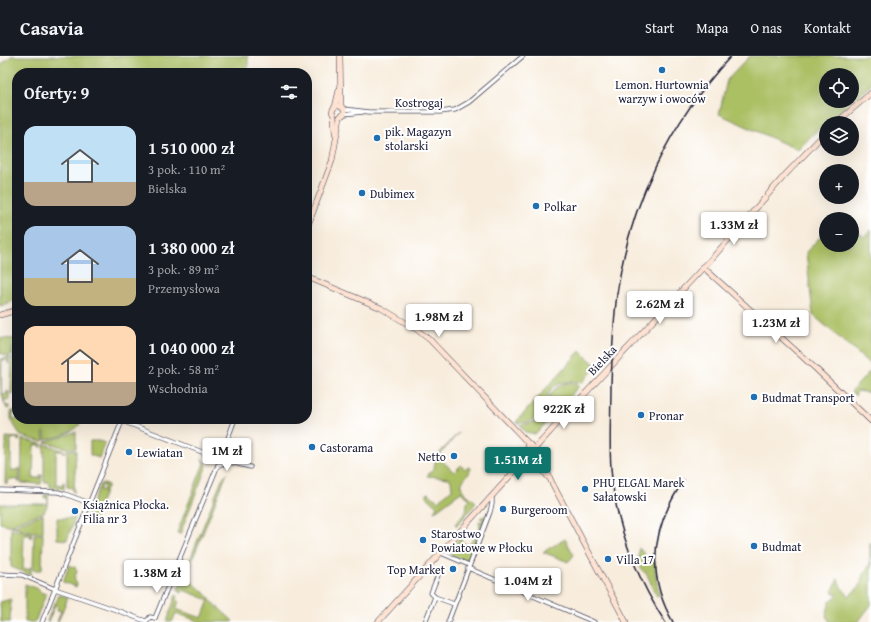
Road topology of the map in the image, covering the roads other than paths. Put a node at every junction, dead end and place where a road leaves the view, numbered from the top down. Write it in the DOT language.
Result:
graph roads {
  1 [pos="340,56"];
  2 [pos="523,56"];
  3 [pos="340,84"];
  4 [pos="871,93"];
  5 [pos="335,107"];
  6 [pos="342,112"];
  7 [pos="334,116"];
  8 [pos="844,116"];
  9 [pos="819,139"];
  10 [pos="335,144"];
  11 [pos="312,215"];
  12 [pos="703,267"];
  13 [pos="312,279"];
  14 [pos="12,311"];
  15 [pos="0,315"];
  16 [pos="871,422"];
  17 [pos="121,424"];
  18 [pos="130,424"];
  19 [pos="232,424"];
  20 [pos="533,451"];
  21 [pos="222,454"];
  22 [pos="215,457"];
  23 [pos="226,461"];
  24 [pos="218,465"];
  25 [pos="250,467"];
  26 [pos="0,490"];
  27 [pos="492,497"];
  28 [pos="89,503"];
  29 [pos="484,505"];
  30 [pos="490,512"];
  31 [pos="441,553"];
  32 [pos="469,566"];
  33 [pos="440,570"];
  34 [pos="0,574"];
  35 [pos="55,589"];
  36 [pos="435,597"];
  37 [pos="454,604"];
  38 [pos="155,618"];
  39 [pos="146,621"];
  40 [pos="42,622"];
  41 [pos="158,622"];
  42 [pos="378,622"];
  43 [pos="425,622"];
  44 [pos="448,622"];
  45 [pos="594,622"];
  46 [pos="626,622"];
  1 -- 3 [label="street"];
  2 -- 6 [label="street, Kostrogaj"];
  3 -- 5 [label="street"];
  3 -- 6 [label="street"];
  4 -- 8 [label="street"];
  5 -- 6 [label="street"];
  5 -- 7 [label="street"];
  6 -- 7 [label="street"];
  6 -- 10 [label="street"];
  7 -- 10 [label="street"];
  9 -- 12 [label="street, Bielska"];
  10 -- 11 [label="street"];
  12 -- 16 [label="street"];
  12 -- 20 [label="street, Bielska"];
  13 -- 20 [label="street"];
  14 -- 15 [label="street"];
  17 -- 28 [label="street"];
  18 -- 22 [label="street"];
  19 -- 21 [label="street"];
  20 -- 27 [label="street, Bielska"];
  20 -- 46 [label="street"];
  21 -- 22 [label="street"];
  21 -- 23 [label="street"];
  22 -- 24 [label="street"];
  23 -- 24 [label="street"];
  23 -- 25 [label="street"];
  24 -- 38 [label="street"];
  26 -- 28 [label="street"];
  27 -- 29 [label="street, Bielska"];
  27 -- 30 [label="street"];
  28 -- 35 [label="street"];
  29 -- 30 [label="street"];
  29 -- 31 [label="street, Bielska"];
  30 -- 32 [label="street"];
  31 -- 32 [label="street"];
  31 -- 42 [label="street, Bielska"];
  32 -- 37 [label="street"];
  32 -- 45 [label="street"];
  33 -- 36 [label="street"];
  34 -- 35 [label="street"];
  35 -- 39 [label="street"];
  35 -- 40 [label="street"];
  36 -- 37 [label="street"];
  36 -- 43 [label="street"];
  37 -- 44 [label="street"];
  38 -- 39 [label="street"];
  38 -- 41 [label="street"];
}
